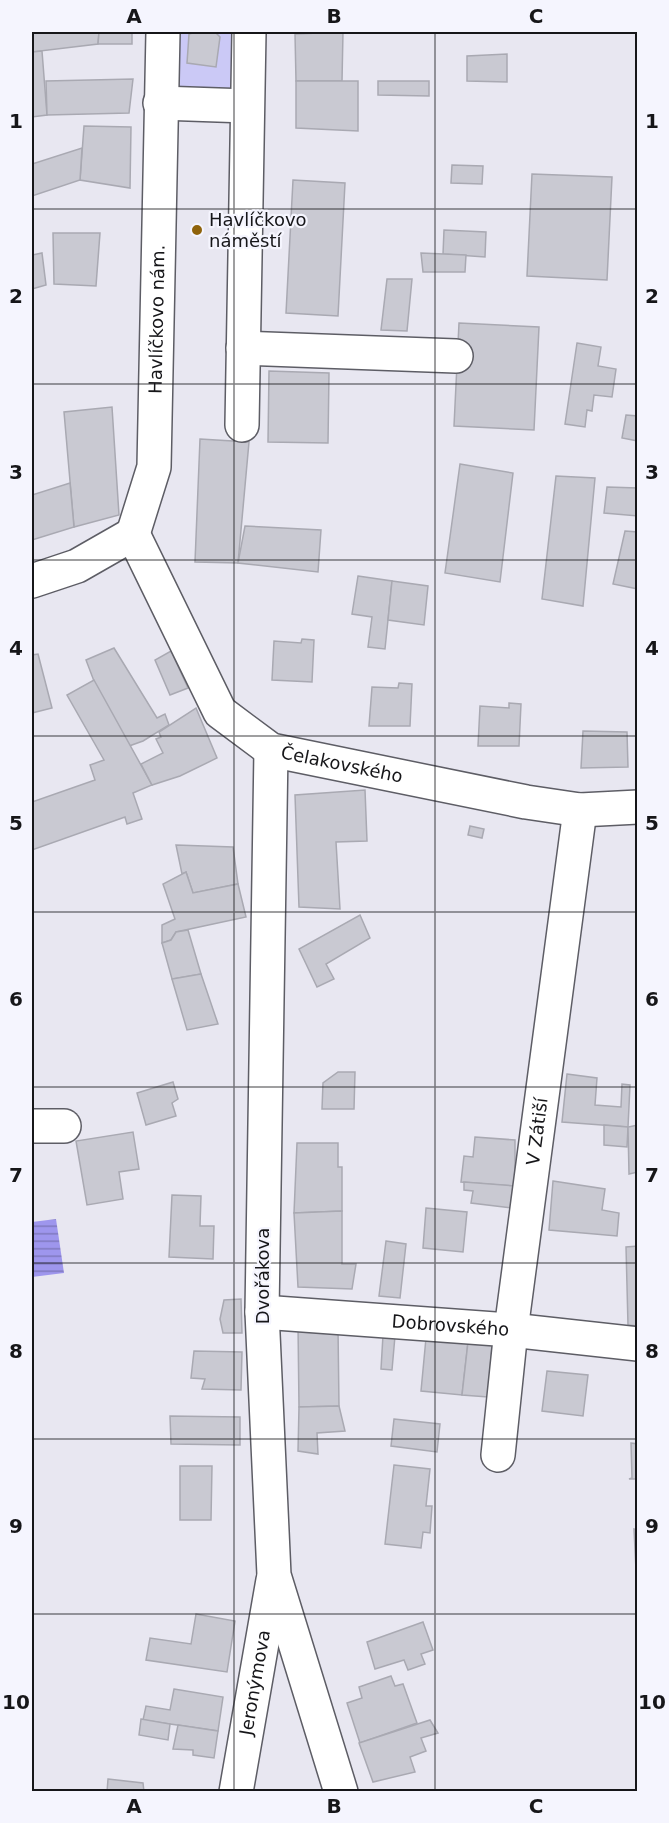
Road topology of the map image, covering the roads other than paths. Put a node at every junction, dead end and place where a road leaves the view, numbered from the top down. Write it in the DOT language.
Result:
graph roads {
  1 [pos="163,32"];
  2 [pos="249,32"];
  3 [pos="160,103"];
  4 [pos="247,106"];
  5 [pos="243,348"];
  6 [pos="456,356"];
  7 [pos="243,425"];
  8 [pos="134,534"];
  9 [pos="32,581"];
  10 [pos="272,750"];
  11 [pos="638,807"];
  12 [pos="580,810"];
  13 [pos="32,1126"];
  14 [pos="64,1126"];
  15 [pos="262,1312"];
  16 [pos="511,1330"];
  17 [pos="638,1344"];
  18 [pos="498,1455"];
  19 [pos="274,1575"];
  20 [pos="236,1791"];
  21 [pos="341,1791"];
  1 -- 3 [label="street, Havlíčkovo nám."];
  2 -- 4 [label="street"];
  3 -- 4 [label="street"];
  3 -- 8 [label="street, Havlíčkovo nám."];
  4 -- 5 [label="street"];
  5 -- 6 [label="street"];
  5 -- 7 [label="street"];
  8 -- 9 [label="street"];
  8 -- 10 [label="street, Čelakovského"];
  10 -- 12 [label="street, Čelakovského"];
  10 -- 15 [label="street, Dvořákova"];
  11 -- 12 [label="street, Čelakovského"];
  12 -- 16 [label="street, V Zátiší"];
  13 -- 14 [label="street"];
  15 -- 16 [label="street, Dobrovského"];
  15 -- 19 [label="street, Dvořákova"];
  16 -- 17 [label="street, Dobrovského"];
  16 -- 18 [label="street, V Zátiší"];
  19 -- 20 [label="street, Jeronýmova"];
  19 -- 21 [label="street, Dvořákova"];
}
